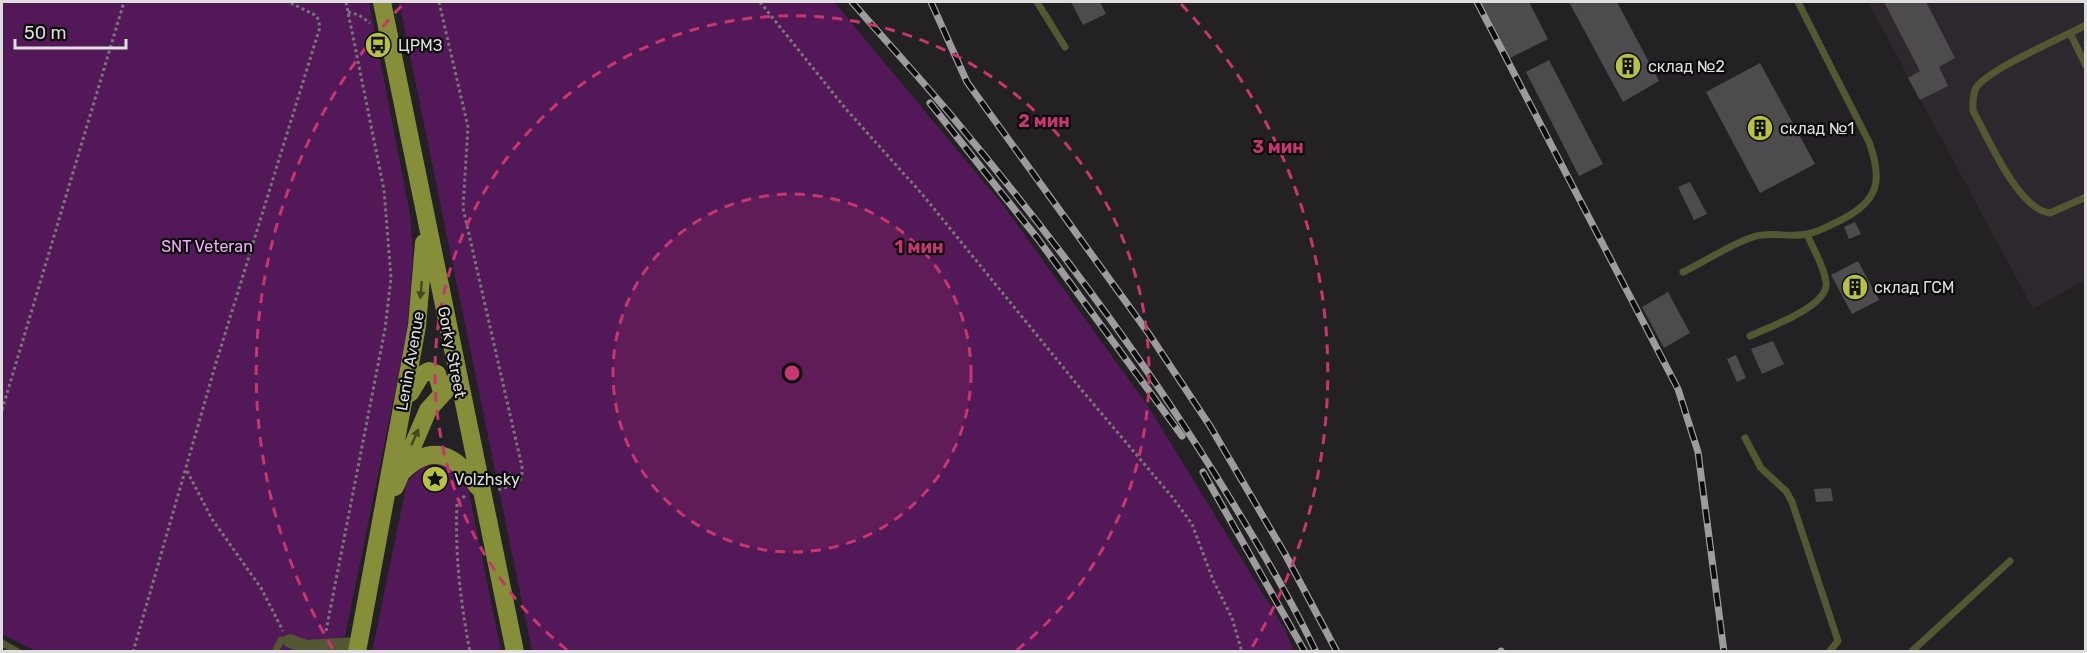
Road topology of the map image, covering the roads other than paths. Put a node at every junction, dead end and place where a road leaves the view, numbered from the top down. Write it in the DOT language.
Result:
graph roads {
  1 [pos="381,2"];
  2 [pos="1037,2"];
  3 [pos="1798,2"];
  4 [pos="2085,25"];
  5 [pos="2070,33"];
  6 [pos="1065,47"];
  7 [pos="2085,66"];
  8 [pos="2085,197"];
  9 [pos="425,211"];
  10 [pos="1807,234"];
  11 [pos="1683,273"];
  12 [pos="1750,336"];
  13 [pos="457,378"];
  14 [pos="442,392"];
  15 [pos="401,410"];
  16 [pos="1745,438"];
  17 [pos="400,474"];
  18 [pos="482,493"];
  19 [pos="385,510"];
  20 [pos="2010,561"];
  21 [pos="290,641"];
  22 [pos="2,644"];
  23 [pos="358,647"];
  24 [pos="18,651"];
  25 [pos="275,651"];
  26 [pos="515,651"];
  27 [pos="1829,651"];
  28 [pos="1911,651"];
  1 -- 9 [label="main road"];
  2 -- 6 [label="lane"];
  3 -- 10 [label="lane"];
  4 -- 5 [label="lane"];
  5 -- 7 [label="lane"];
  5 -- 8 [label="lane"];
  9 -- 13 [label="main road, Gorky Street"];
  9 -- 15 [label="main road, Lenin Avenue, one-way"];
  10 -- 11 [label="lane"];
  10 -- 12 [label="lane"];
  13 -- 14 [label="main road, Lenin Avenue"];
  13 -- 18 [label="main road, Gorky Street"];
  14 -- 15 [label="main road"];
  17 -- 14 [label="main road, Lenin Avenue, one-way"];
  15 -- 19 [label="main road, Lenin Avenue"];
  16 -- 27 [label="lane"];
  17 -- 18 [label="main road"];
  17 -- 19 [label="main road, Lenin Avenue"];
  18 -- 26 [label="main road, Gorky Street"];
  19 -- 23 [label="main road, Lenin Avenue"];
  20 -- 28 [label="lane"];
  21 -- 23 [label="street"];
  21 -- 25 [label="lane"];
  22 -- 24 [label="lane"];
}
